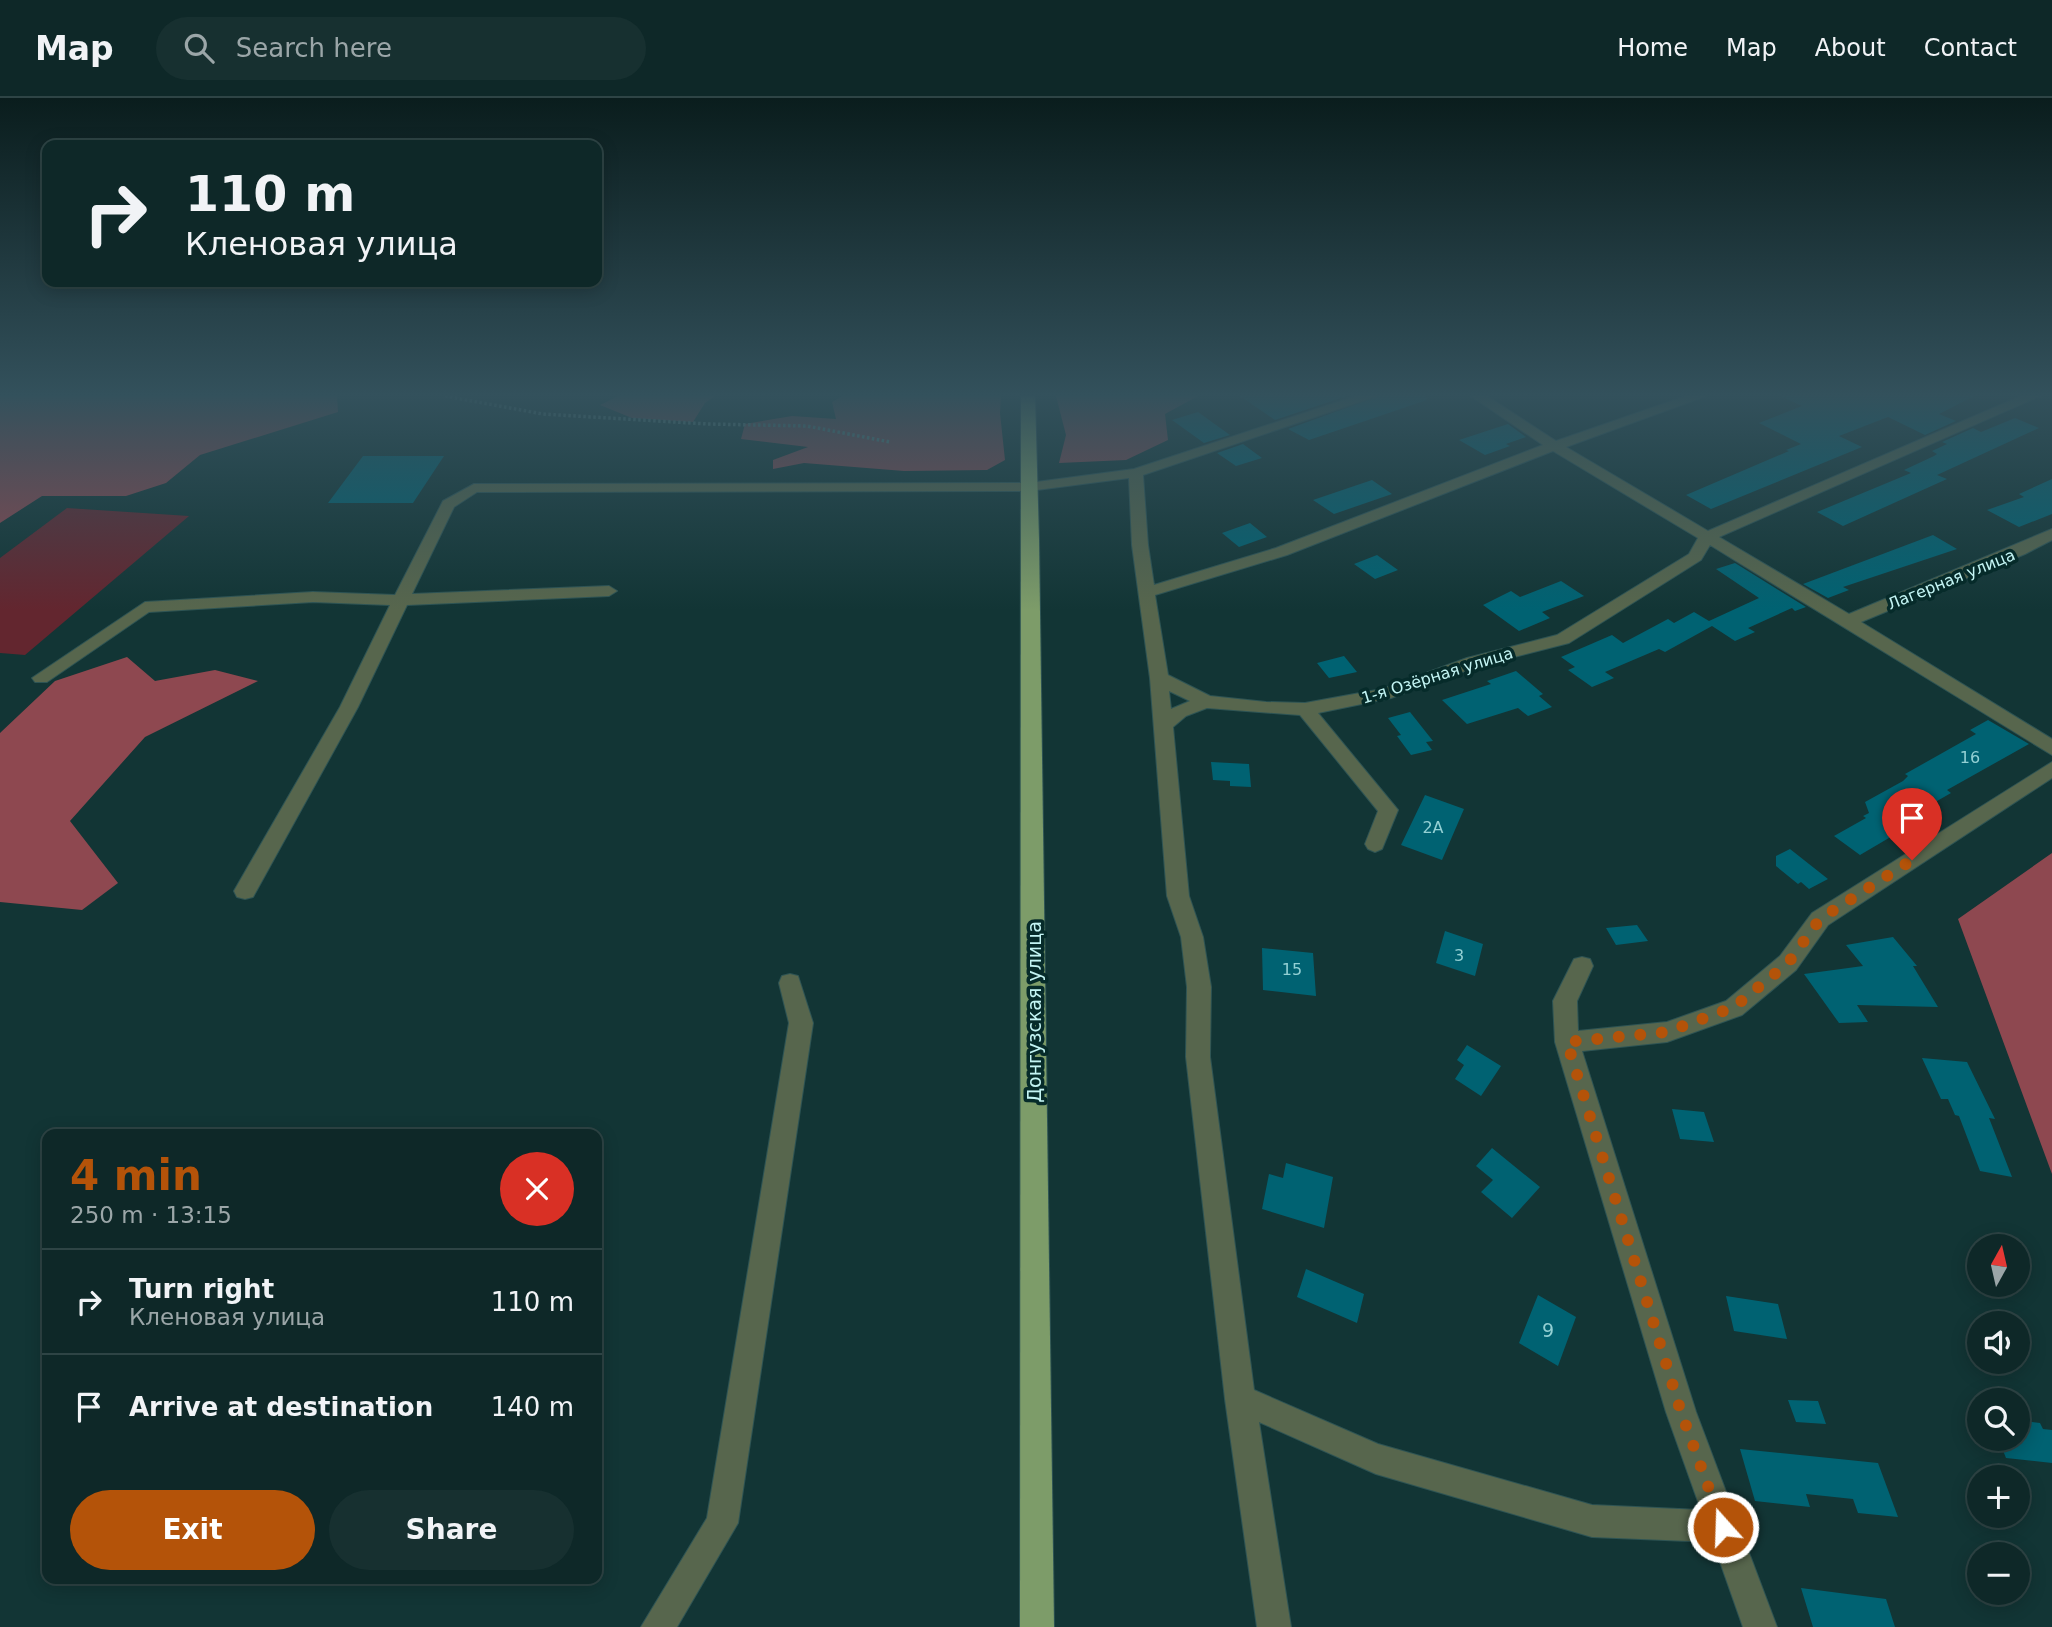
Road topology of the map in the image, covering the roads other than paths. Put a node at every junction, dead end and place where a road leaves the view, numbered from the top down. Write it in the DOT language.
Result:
graph roads {
  1 [pos="1028,467"];
  2 [pos="1153,467"];
  3 [pos="1501,467"];
  4 [pos="1590,467"];
  5 [pos="1868,467"];
  6 [pos="1136,473"];
  7 [pos="1028,487"];
  8 [pos="2052,534"];
  9 [pos="1707,537"];
  10 [pos="609,592"];
  11 [pos="1147,592"];
  12 [pos="399,600"];
  13 [pos="1848,621"];
  14 [pos="41,678"];
  15 [pos="1159,678"];
  16 [pos="1206,702"];
  17 [pos="1305,709"];
  18 [pos="1163,725"];
  19 [pos="2052,748"];
  20 [pos="2052,769"];
  21 [pos="1375,844"];
  22 [pos="244,891"];
  23 [pos="1582,966"];
  24 [pos="790,983"];
  25 [pos="1567,1042"];
  26 [pos="1240,1399"];
  27 [pos="1723,1527"];
  28 [pos="658,1627"];
  29 [pos="1037,1627"];
  30 [pos="1274,1627"];
  31 [pos="1760,1627"];
  1 -- 7 [label="main road, Донгузская улица"];
  2 -- 6 [label="street"];
  3 -- 11 [label="street"];
  4 -- 9 [label="street"];
  5 -- 9 [label="street, 1-я Озёрная улица"];
  6 -- 7 [label="street"];
  6 -- 11 [label="street"];
  7 -- 12 [label="street"];
  7 -- 29 [label="main road, Донгузская улица"];
  8 -- 13 [label="street, Лагерная улица"];
  9 -- 13 [label="street"];
  9 -- 17 [label="street, 1-я Озёрная улица"];
  10 -- 12 [label="street"];
  11 -- 15 [label="street"];
  12 -- 14 [label="street"];
  12 -- 22 [label="street"];
  13 -- 19 [label="street"];
  15 -- 16 [label="street, 1-я Озёрная улица"];
  15 -- 18 [label="street"];
  16 -- 17 [label="street, 1-я Озёрная улица"];
  16 -- 18 [label="street"];
  17 -- 21 [label="street"];
  18 -- 26 [label="street"];
  20 -- 25 [label="street"];
  23 -- 25 [label="street"];
  24 -- 28 [label="street"];
  25 -- 27 [label="street"];
  26 -- 27 [label="street"];
  26 -- 30 [label="street"];
  27 -- 31 [label="street"];
}
